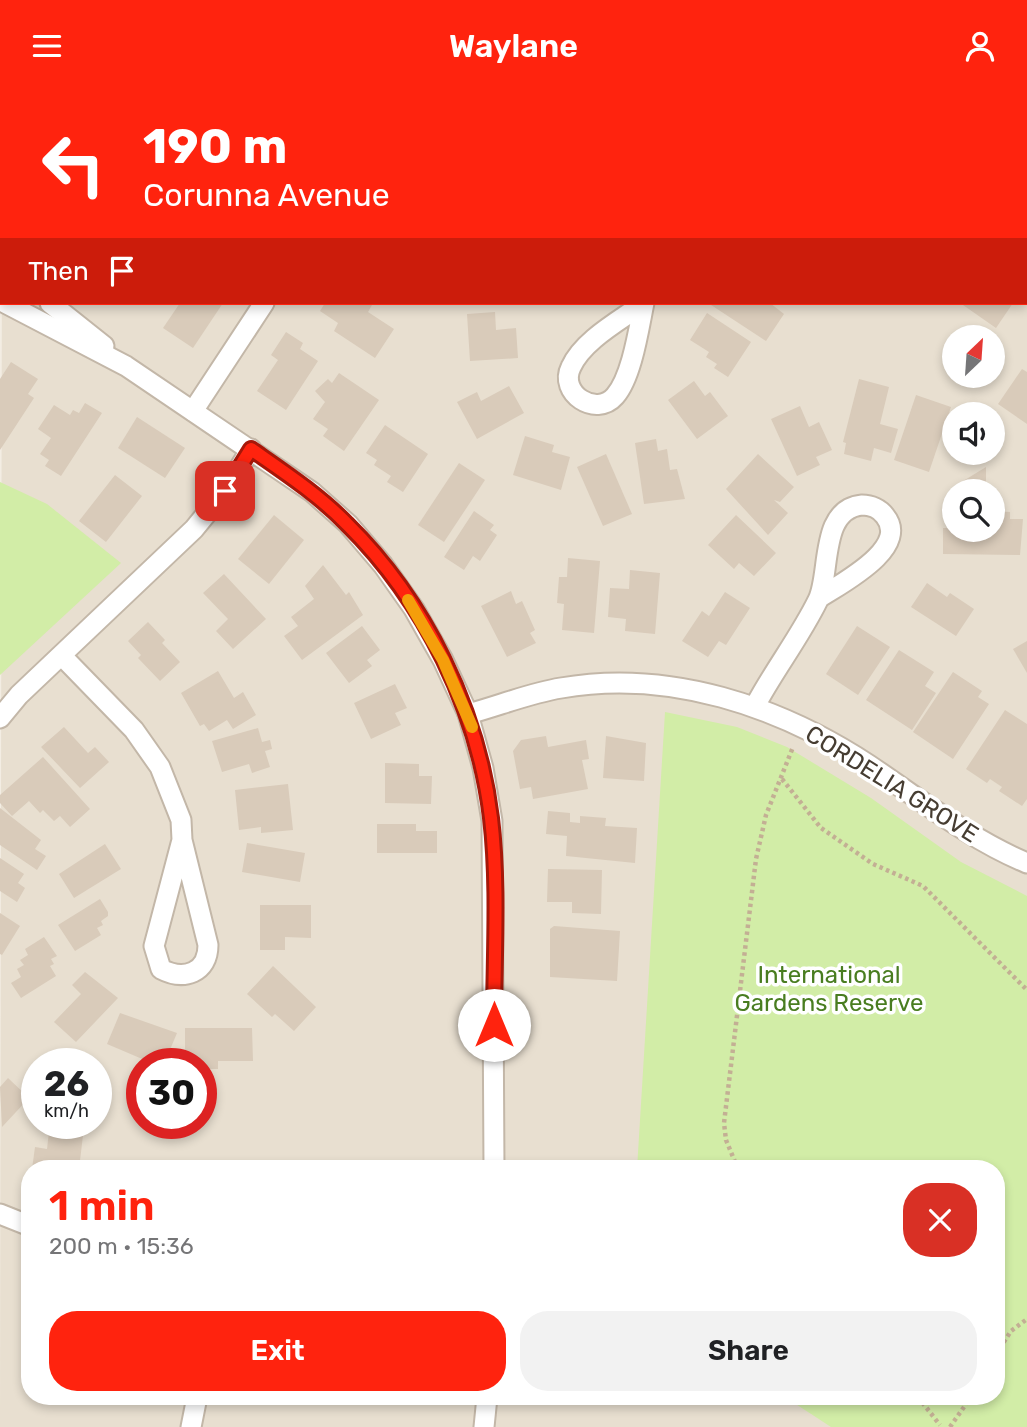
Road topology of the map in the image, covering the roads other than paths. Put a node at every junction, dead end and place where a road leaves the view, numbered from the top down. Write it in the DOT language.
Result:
graph roads {
  1 [pos="10,305"];
  2 [pos="53,305"];
  3 [pos="263,305"];
  4 [pos="642,305"];
  5 [pos="644,305"];
  6 [pos="126,366"];
  7 [pos="193,411"];
  8 [pos="251,449"];
  9 [pos="819,598"];
  10 [pos="62,656"];
  11 [pos="755,706"];
  12 [pos="468,714"];
  13 [pos="0,718"];
  14 [pos="182,840"];
  15 [pos="1027,863"];
  16 [pos="494,1160"];
  17 [pos="0,1215"];
  18 [pos="21,1223"];
  19 [pos="195,1405"];
  20 [pos="486,1405"];
  21 [pos="191,1427"];
  22 [pos="484,1427"];
  1 -- 6 [label="street"];
  2 -- 6 [label="street"];
  3 -- 7 [label="street"];
  4 -- 5 [label="street"];
  6 -- 7 [label="street"];
  7 -- 8 [label="street"];
  8 -- 10 [label="street"];
  8 -- 12 [label="street"];
  9 -- 9 [label="street"];
  9 -- 11 [label="street"];
  10 -- 13 [label="street"];
  10 -- 14 [label="street"];
  11 -- 12 [label="street, CORDELIA GROVE"];
  11 -- 15 [label="street, CORDELIA GROVE"];
  12 -- 16 [label="street"];
  14 -- 14 [label="street"];
  17 -- 18 [label="street"];
  19 -- 21 [label="street"];
  20 -- 22 [label="street"];
}
